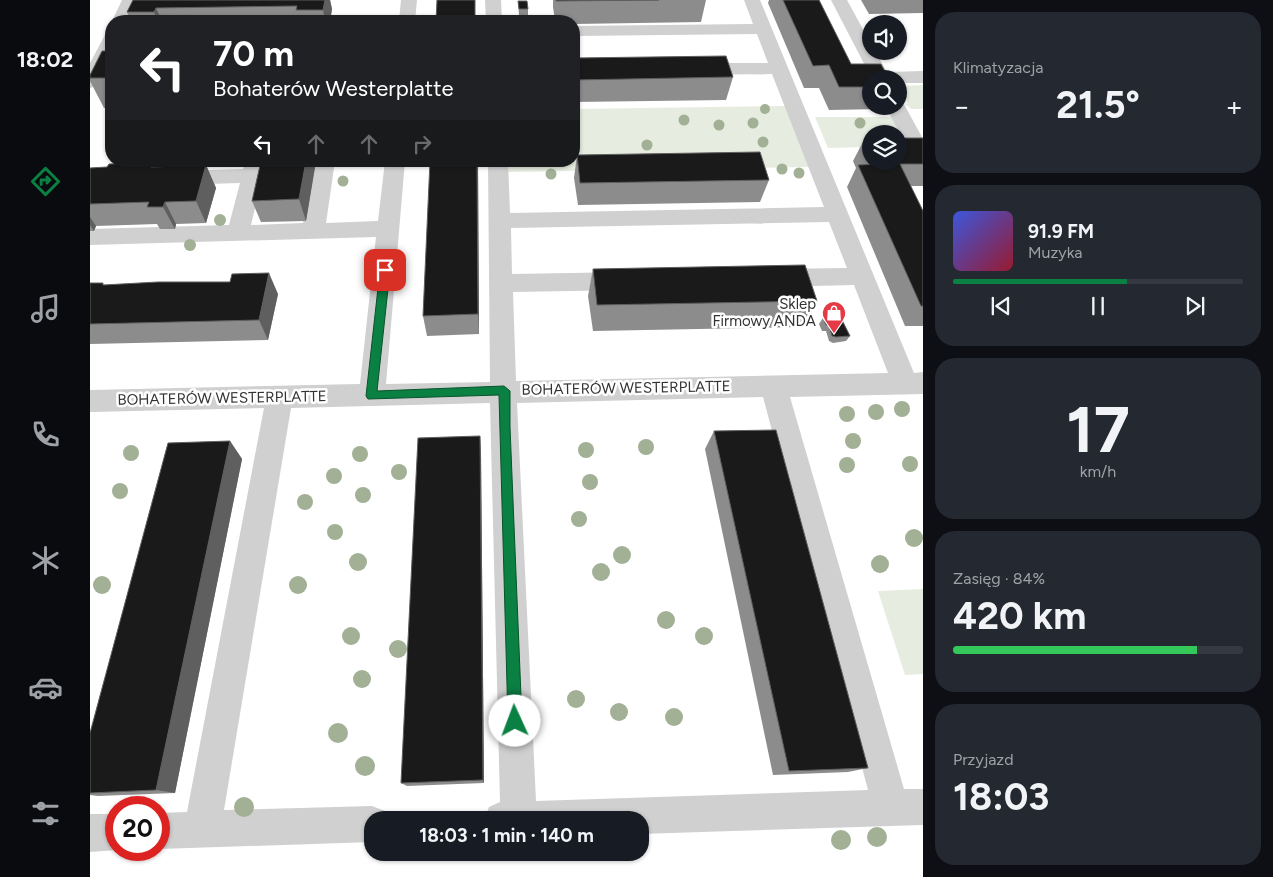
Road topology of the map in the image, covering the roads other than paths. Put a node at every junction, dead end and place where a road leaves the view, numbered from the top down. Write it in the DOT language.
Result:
graph roads {
  1 [pos="130,0"];
  2 [pos="409,0"];
  3 [pos="493,0"];
  4 [pos="752,0"];
  5 [pos="839,0"];
  6 [pos="123,15"];
  7 [pos="408,15"];
  8 [pos="494,15"];
  9 [pos="763,29"];
  10 [pos="580,32"];
  11 [pos="105,56"];
  12 [pos="778,68"];
  13 [pos="671,69"];
  14 [pos="877,70"];
  15 [pos="99,74"];
  16 [pos="907,77"];
  17 [pos="923,77"];
  18 [pos="900,115"];
  19 [pos="923,157"];
  20 [pos="324,167"];
  21 [pos="394,167"];
  22 [pos="498,167"];
  23 [pos="254,168"];
  24 [pos="152,178"];
  25 [pos="837,214"];
  26 [pos="500,221"];
  27 [pos="388,229"];
  28 [pos="314,232"];
  29 [pos="238,234"];
  30 [pos="90,237"];
  31 [pos="862,276"];
  32 [pos="748,278"];
  33 [pos="650,280"];
  34 [pos="502,283"];
  35 [pos="914,383"];
  36 [pos="774,386"];
  37 [pos="504,391"];
  38 [pos="372,396"];
  39 [pos="280,397"];
  40 [pos="90,401"];
  41 [pos="907,808"];
  42 [pos="519,811"];
  43 [pos="649,816"];
  44 [pos="364,824"];
  45 [pos="202,830"];
  46 [pos="170,831"];
  47 [pos="105,832"];
  48 [pos="90,833"];
  1 -- 6 [label="street"];
  2 -- 7 [label="street"];
  3 -- 8 [label="street"];
  4 -- 9 [label="street"];
  5 -- 14 [label="street"];
  9 -- 10 [label="street"];
  9 -- 12 [label="street"];
  11 -- 15 [label="street"];
  12 -- 13 [label="street"];
  12 -- 25 [label="street"];
  16 -- 17 [label="street"];
  18 -- 19 [label="street"];
  20 -- 28 [label="street"];
  21 -- 27 [label="street"];
  22 -- 26 [label="street"];
  23 -- 24 [label="street"];
  23 -- 29 [label="street"];
  25 -- 26 [label="street"];
  25 -- 31 [label="street"];
  26 -- 34 [label="street"];
  27 -- 28 [label="street"];
  27 -- 38 [label="street"];
  28 -- 29 [label="street"];
  29 -- 30 [label="street"];
  31 -- 32 [label="street"];
  31 -- 35 [label="street"];
  33 -- 34 [label="street"];
  34 -- 37 [label="street"];
  35 -- 36 [label="street, BOHATERÓW WESTERPLATTE"];
  36 -- 37 [label="street, BOHATERÓW WESTERPLATTE"];
  36 -- 41 [label="street"];
  37 -- 38 [label="street, BOHATERÓW WESTERPLATTE"];
  37 -- 42 [label="street"];
  38 -- 39 [label="street, BOHATERÓW WESTERPLATTE"];
  39 -- 40 [label="street, BOHATERÓW WESTERPLATTE"];
  39 -- 45 [label="street"];
  41 -- 43 [label="street"];
  44 -- 45 [label="street"];
  45 -- 46 [label="street"];
  47 -- 48 [label="street"];
}
